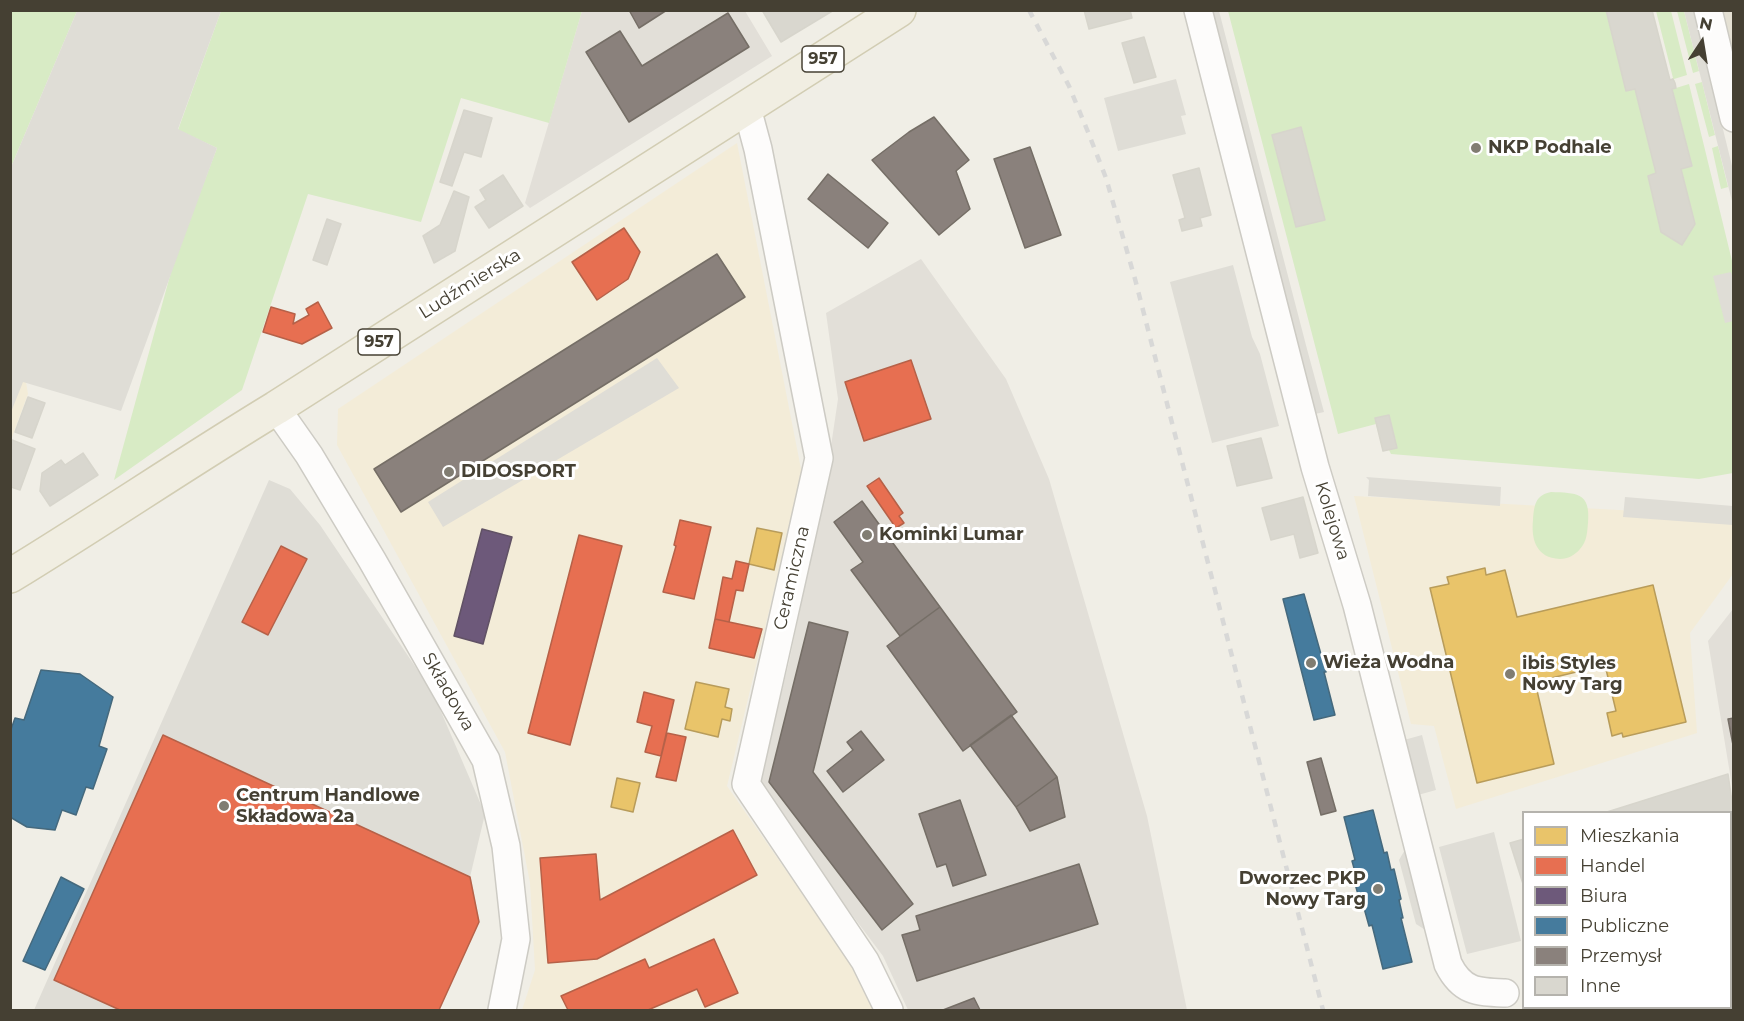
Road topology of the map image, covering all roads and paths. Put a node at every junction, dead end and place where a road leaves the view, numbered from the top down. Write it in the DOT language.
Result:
graph roads {
  1 [pos="899,10"];
  2 [pos="1198,10"];
  3 [pos="1708,10"];
  4 [pos="747,108"];
  5 [pos="1734,118"];
  6 [pos="276,408"];
  7 [pos="10,576"];
  8 [pos="1505,993"];
  9 [pos="502,1011"];
  10 [pos="889,1011"];
  1 -- 4 [label="main road, Ludźmierska / 957"];
  2 -- 8 [label="street, Kolejowa"];
  3 -- 5 [label="street"];
  4 -- 6 [label="main road, Ludźmierska / 957"];
  4 -- 10 [label="street, Ceramiczna"];
  6 -- 7 [label="main road, Ludźmierska / 957"];
  6 -- 9 [label="street, Składowa"];
}
